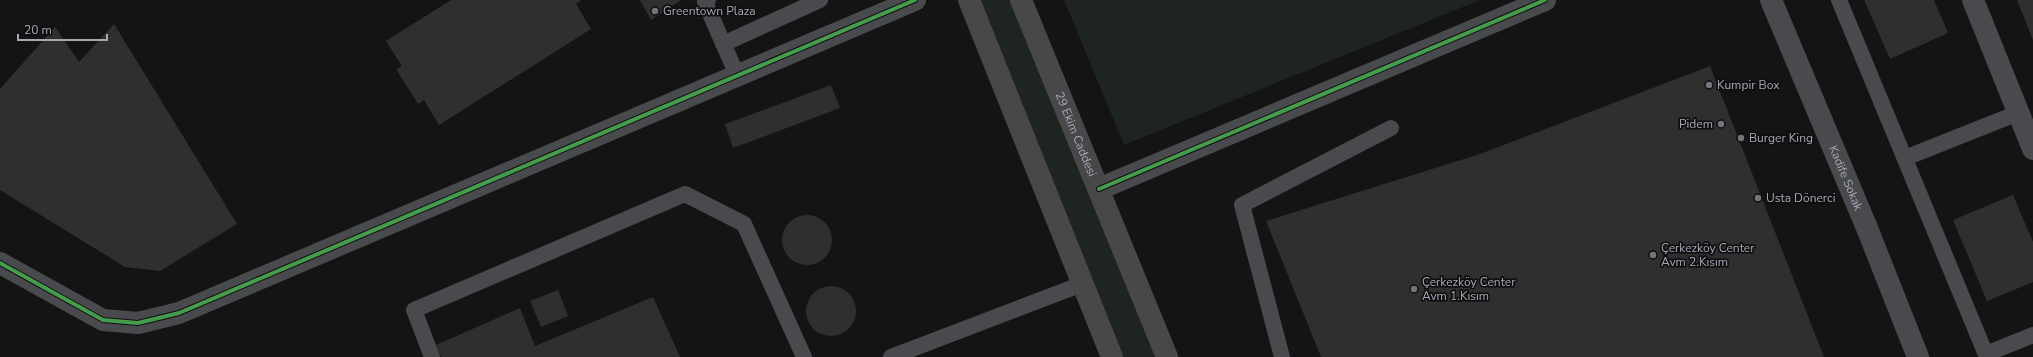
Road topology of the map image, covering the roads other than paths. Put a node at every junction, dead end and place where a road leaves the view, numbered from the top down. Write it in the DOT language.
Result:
graph roads {
  1 [pos="708,0"];
  2 [pos="820,0"];
  3 [pos="915,0"];
  4 [pos="969,0"];
  5 [pos="1021,0"];
  6 [pos="1545,0"];
  7 [pos="1771,0"];
  8 [pos="1839,0"];
  9 [pos="1973,0"];
  10 [pos="724,44"];
  11 [pos="737,75"];
  12 [pos="2025,117"];
  13 [pos="1391,128"];
  14 [pos="2033,148"];
  15 [pos="1904,158"];
  16 [pos="1099,189"];
  17 [pos="0,263"];
  18 [pos="1082,284"];
  19 [pos="2033,335"];
  20 [pos="1986,356"];
  21 [pos="432,357"];
  22 [pos="804,357"];
  23 [pos="891,357"];
  24 [pos="1112,357"];
  25 [pos="1167,357"];
  26 [pos="1282,357"];
  27 [pos="1918,357"];
  1 -- 10 [label="lane"];
  2 -- 10 [label="lane"];
  3 -- 11 [label="street"];
  4 -- 18 [label="main road"];
  5 -- 16 [label="main road, 29 Ekim Caddesi"];
  6 -- 16 [label="street"];
  7 -- 27 [label="street, Kadife Sokak"];
  8 -- 15 [label="lane"];
  9 -- 12 [label="street"];
  10 -- 11 [label="lane"];
  11 -- 17 [label="street"];
  12 -- 14 [label="street"];
  12 -- 15 [label="lane"];
  13 -- 26 [label="lane"];
  15 -- 20 [label="lane"];
  16 -- 25 [label="main road, 29 Ekim Caddesi"];
  18 -- 23 [label="lane"];
  18 -- 24 [label="main road"];
  19 -- 20 [label="lane"];
  21 -- 22 [label="lane"];
}
